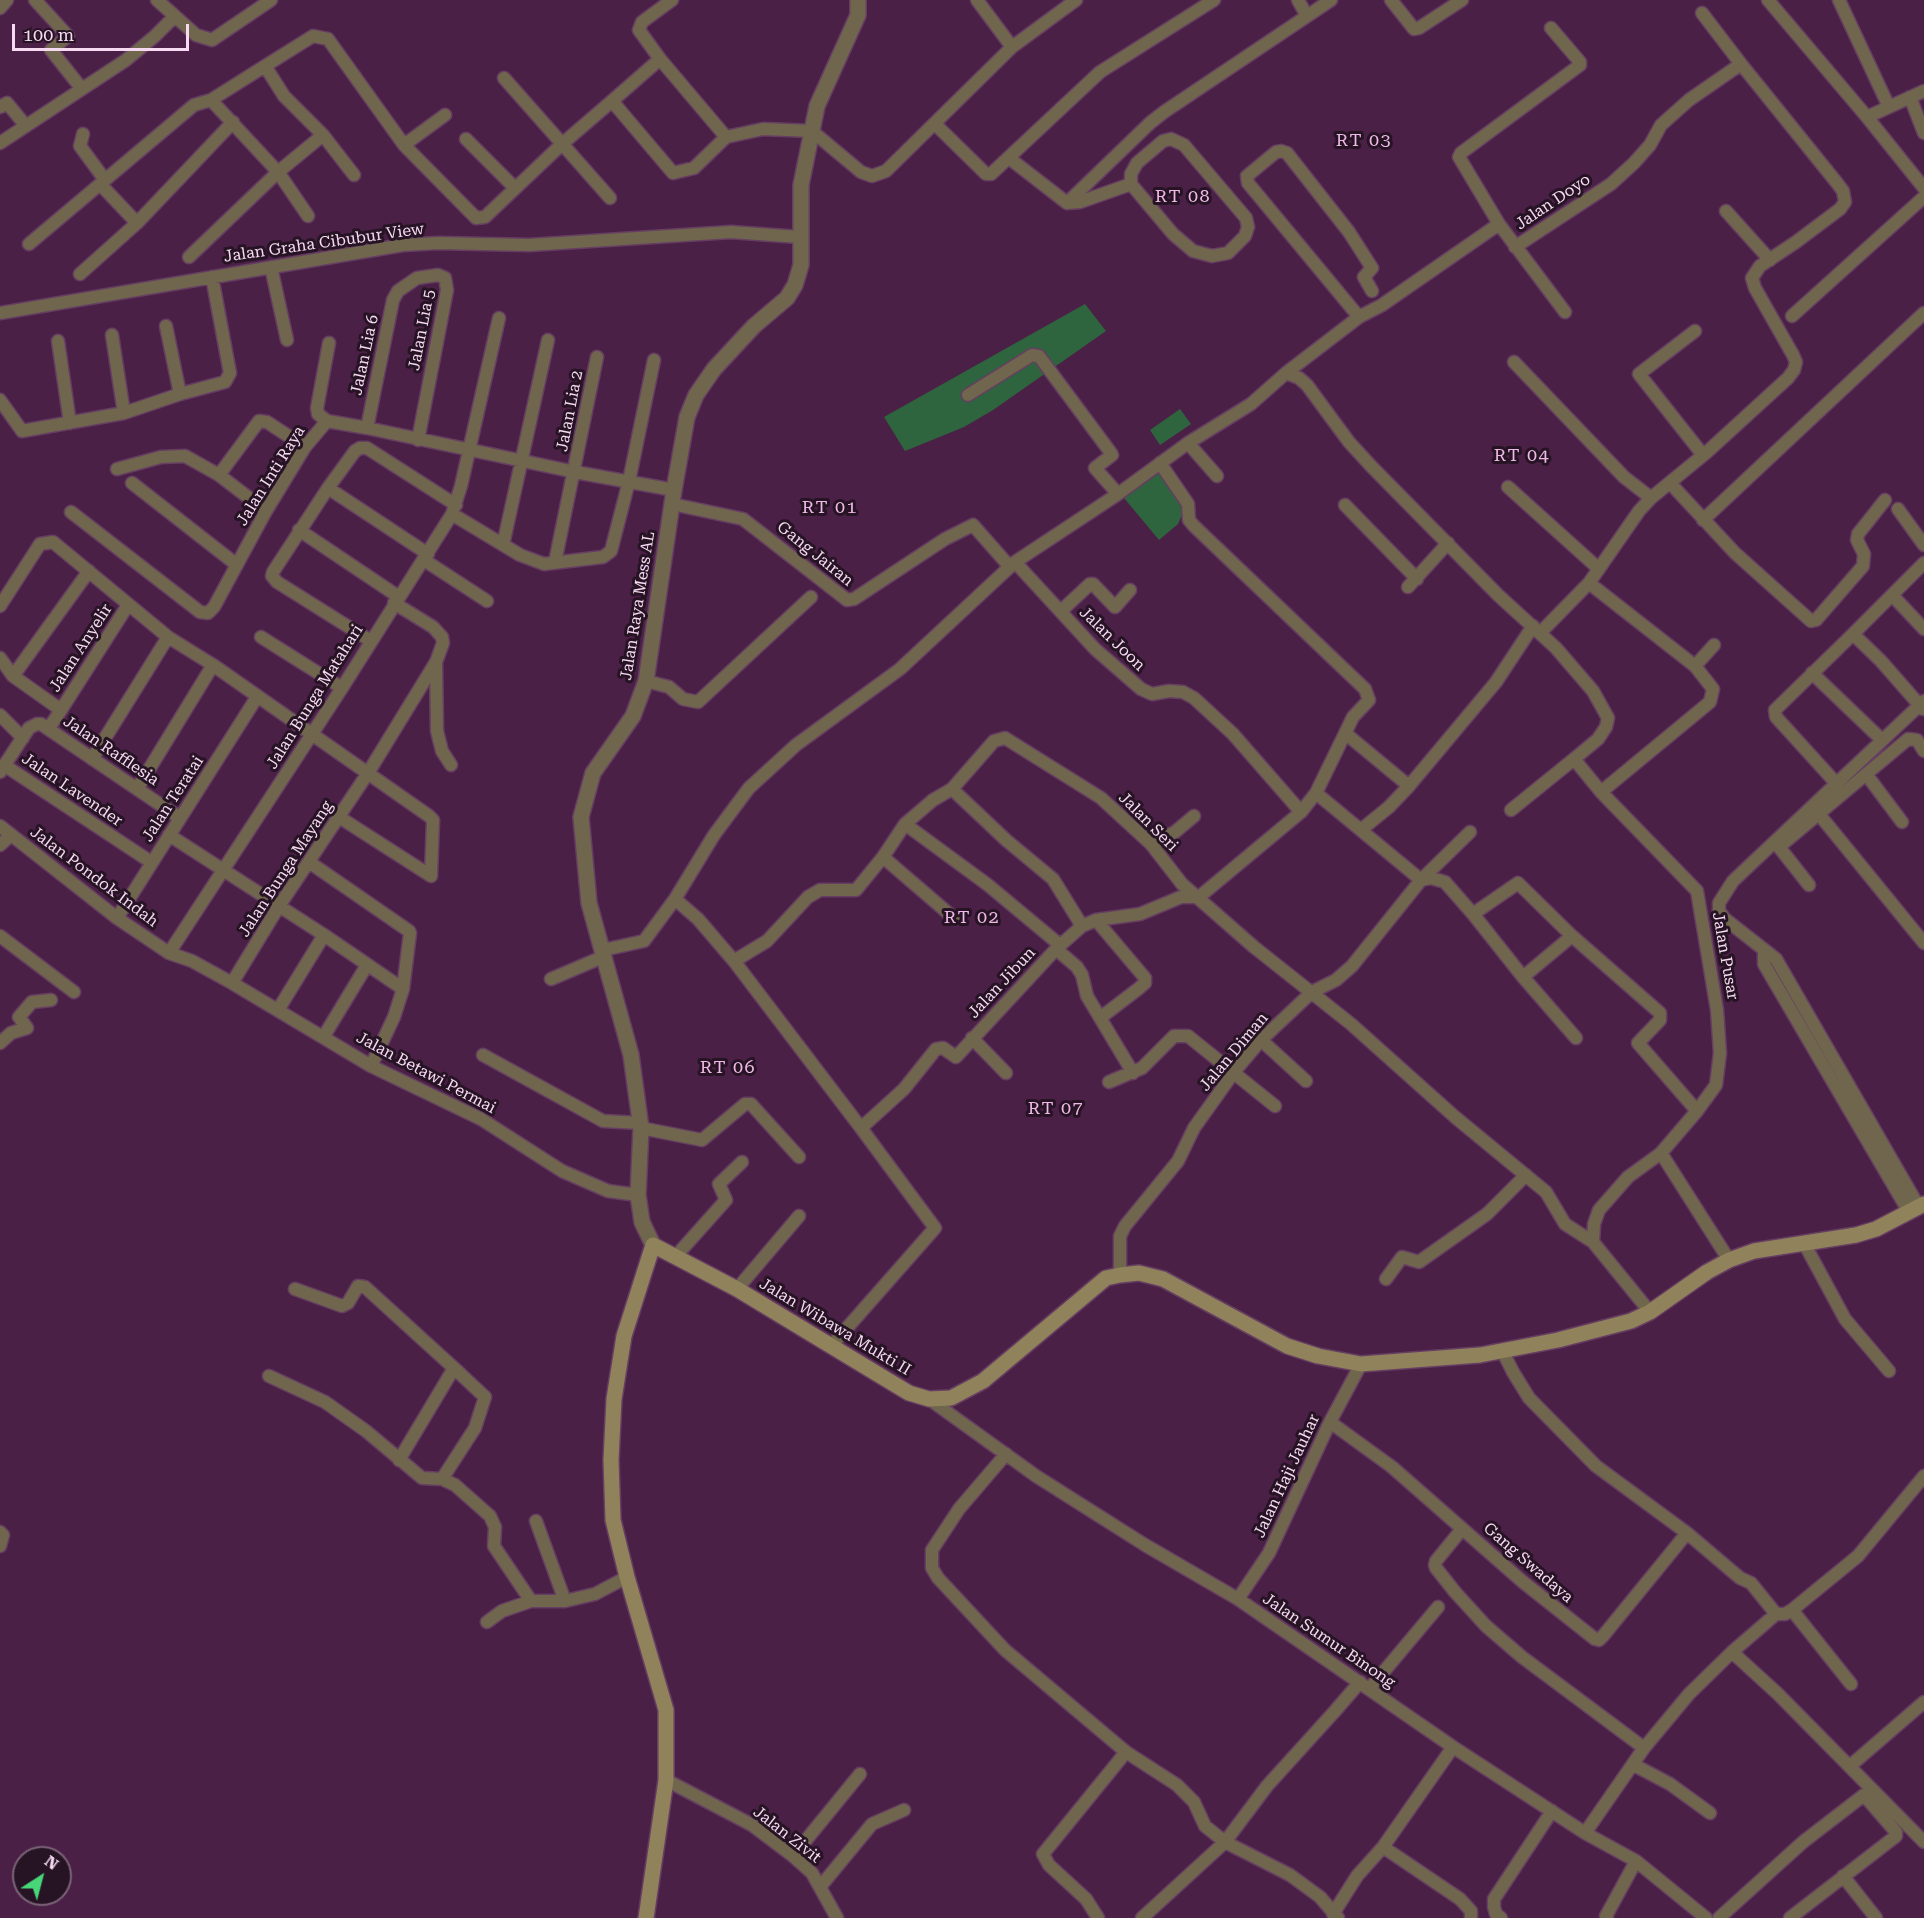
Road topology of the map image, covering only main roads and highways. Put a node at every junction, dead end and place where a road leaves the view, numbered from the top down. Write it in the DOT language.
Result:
graph roads {
  1 [pos="1917,1207"];
  2 [pos="646,1918"];
  1 -- 2 [label="main road, Jalan Wibawa Mukti II"];
}
